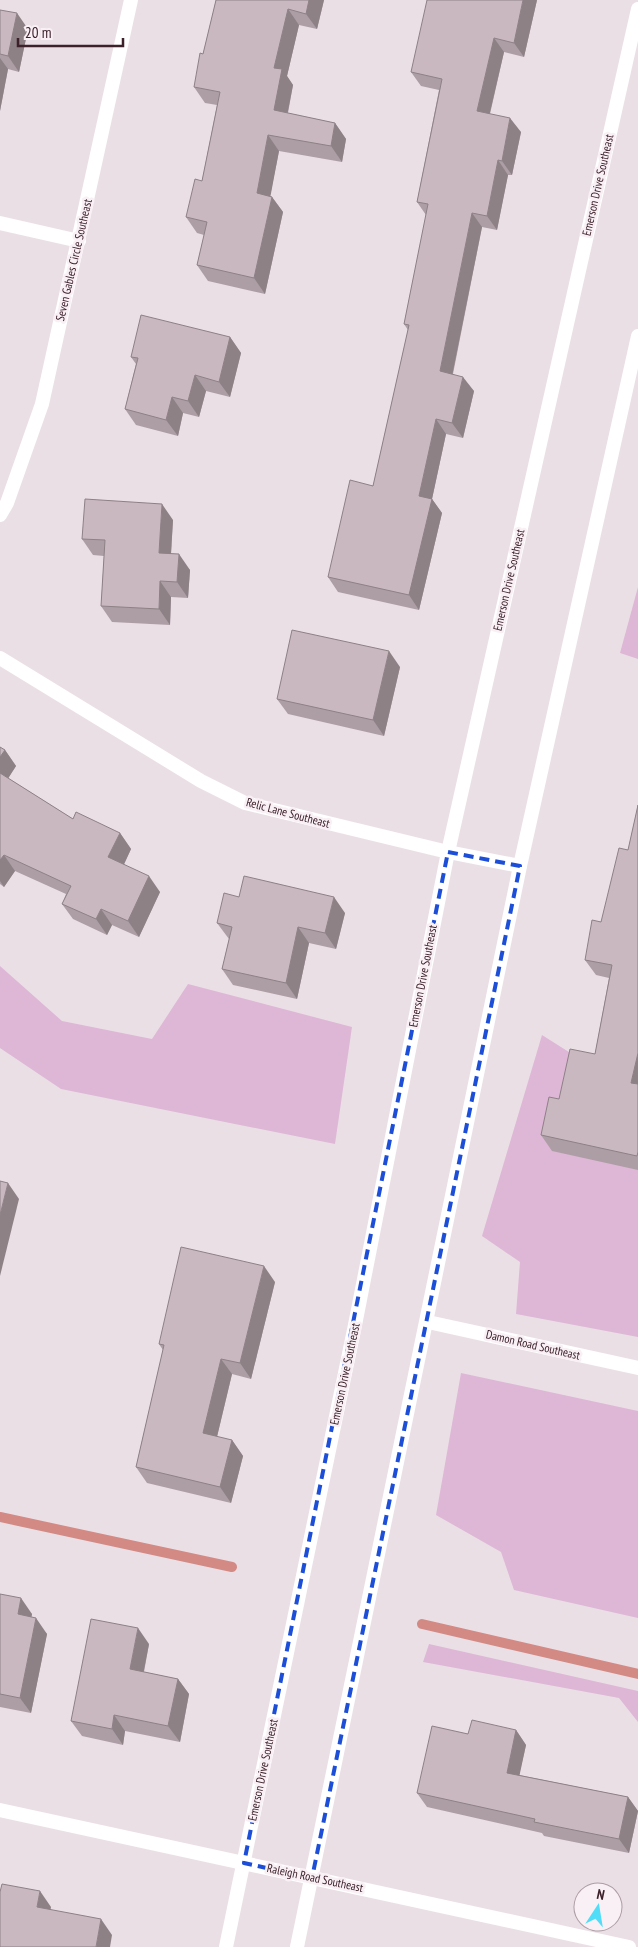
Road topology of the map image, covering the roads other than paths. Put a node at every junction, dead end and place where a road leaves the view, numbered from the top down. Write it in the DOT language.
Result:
graph roads {
  1 [pos="131,0"];
  2 [pos="638,9"];
  3 [pos="0,223"];
  4 [pos="79,241"];
  5 [pos="638,336"];
  6 [pos="0,514"];
  7 [pos="0,658"];
  8 [pos="448,852"];
  9 [pos="520,866"];
  10 [pos="428,1322"];
  11 [pos="638,1368"];
  12 [pos="0,1810"];
  13 [pos="244,1863"];
  14 [pos="312,1878"];
  15 [pos="226,1947"];
  16 [pos="297,1947"];
  17 [pos="629,1947"];
  1 -- 4 [label="street, Seven Gables Circle Southeast"];
  2 -- 8 [label="street, Emerson Drive Southeast"];
  3 -- 4 [label="street"];
  4 -- 6 [label="street, Seven Gables Circle Southeast"];
  5 -- 9 [label="street"];
  7 -- 8 [label="street, Relic Lane Southeast"];
  8 -- 9 [label="street, Relic Lane Southeast"];
  8 -- 13 [label="street, Emerson Drive Southeast"];
  9 -- 10 [label="street"];
  10 -- 11 [label="street, Damon Road Southeast"];
  10 -- 14 [label="street"];
  12 -- 13 [label="street, Raleigh Road Southeast"];
  13 -- 14 [label="street, Raleigh Road Southeast"];
  13 -- 15 [label="street, Emerson Drive Southeast"];
  14 -- 16 [label="street"];
  14 -- 17 [label="street, Raleigh Road Southeast"];
}
